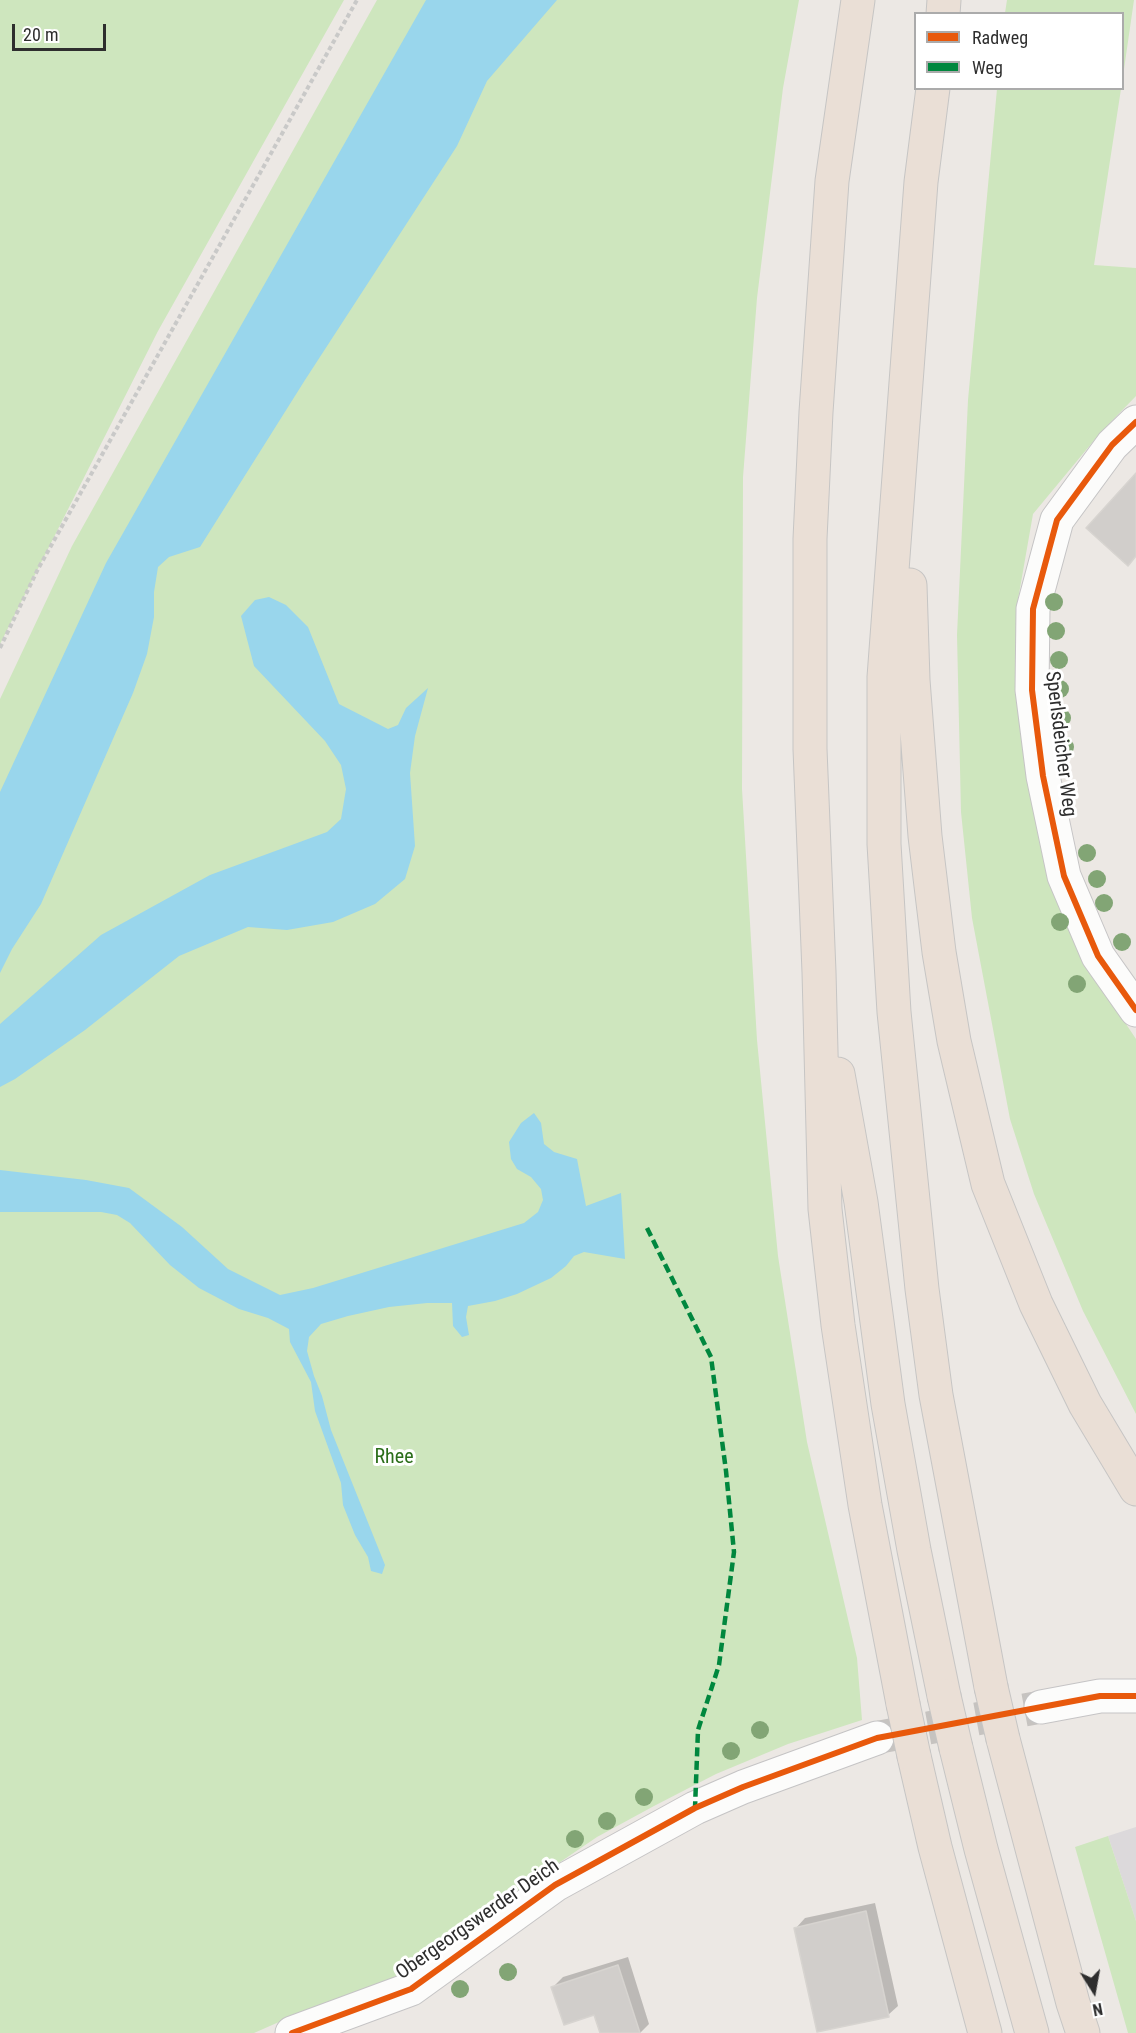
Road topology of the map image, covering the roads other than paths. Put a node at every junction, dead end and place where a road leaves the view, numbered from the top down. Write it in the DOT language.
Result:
graph roads {
  1 [pos="858,0"];
  2 [pos="933,90"];
  3 [pos="905,404"];
  4 [pos="1136,422"];
  5 [pos="819,972"];
  6 [pos="1136,1010"];
  7 [pos="1136,1490"];
  8 [pos="1136,1696"];
  9 [pos="1041,1707"];
  10 [pos="877,1738"];
  11 [pos="292,2033"];
  12 [pos="985,2033"];
  13 [pos="1032,2033"];
  14 [pos="1083,2033"];
  1 -- 5 [label="highway"];
  2 -- 3 [label="highway"];
  3 -- 7 [label="highway"];
  3 -- 14 [label="highway, bridge"];
  4 -- 6 [label="street, Sperlsdeicher Weg"];
  5 -- 12 [label="highway, bridge"];
  5 -- 13 [label="highway, bridge"];
  8 -- 9 [label="street"];
  10 -- 11 [label="street, Obergeorgswerder Deich"];
}
